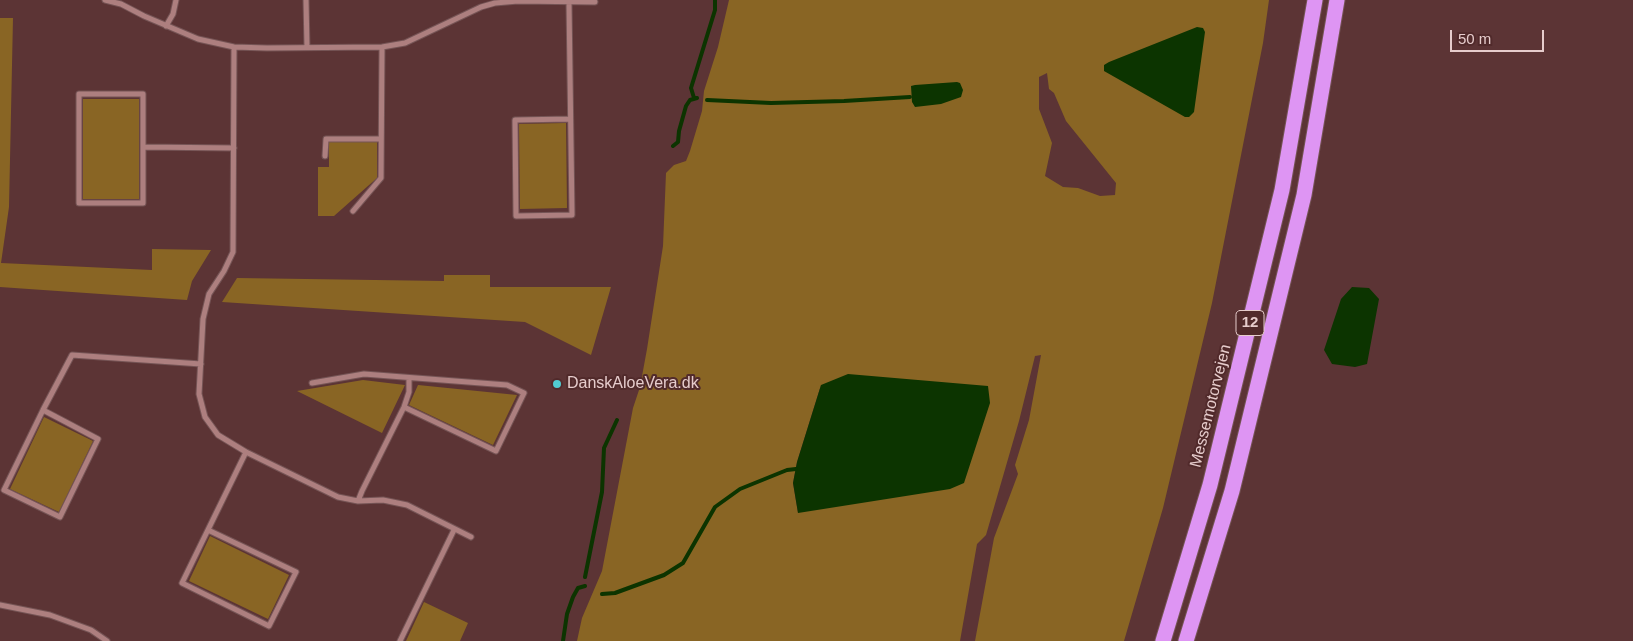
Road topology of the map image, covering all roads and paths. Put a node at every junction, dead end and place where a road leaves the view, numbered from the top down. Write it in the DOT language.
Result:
graph roads {
  1 [pos="106,0"];
  2 [pos="176,0"];
  3 [pos="306,0"];
  4 [pos="1315,0"];
  5 [pos="1337,0"];
  6 [pos="519,1"];
  7 [pos="595,2"];
  8 [pos="569,3"];
  9 [pos="166,26"];
  10 [pos="234,47"];
  11 [pos="306,47"];
  12 [pos="382,47"];
  13 [pos="570,119"];
  14 [pos="381,138"];
  15 [pos="143,147"];
  16 [pos="234,148"];
  17 [pos="325,156"];
  18 [pos="353,211"];
  19 [pos="201,364"];
  20 [pos="409,378"];
  21 [pos="312,383"];
  22 [pos="404,407"];
  23 [pos="42,410"];
  24 [pos="246,452"];
  25 [pos="358,502"];
  26 [pos="208,530"];
  27 [pos="454,530"];
  28 [pos="471,538"];
  29 [pos="0,605"];
  30 [pos="107,641"];
  31 [pos="400,641"];
  32 [pos="1163,641"];
  33 [pos="1186,641"];
  1 -- 9 [label="street"];
  2 -- 9 [label="street"];
  3 -- 11 [label="street"];
  4 -- 32 [label="highway, Messemotorvejen / 12"];
  5 -- 33 [label="highway, 12"];
  6 -- 8 [label="street"];
  6 -- 12 [label="street"];
  7 -- 8 [label="street"];
  8 -- 13 [label="street"];
  9 -- 10 [label="street"];
  10 -- 11 [label="street"];
  10 -- 16 [label="street"];
  11 -- 12 [label="street"];
  12 -- 14 [label="street"];
  13 -- 13 [label="street"];
  14 -- 17 [label="street"];
  14 -- 18 [label="street"];
  15 -- 15 [label="street"];
  15 -- 16 [label="street"];
  16 -- 19 [label="street"];
  19 -- 23 [label="street"];
  19 -- 24 [label="street"];
  20 -- 21 [label="street"];
  20 -- 22 [label="street"];
  20 -- 22 [label="street"];
  22 -- 25 [label="street"];
  23 -- 23 [label="street"];
  24 -- 25 [label="street"];
  24 -- 26 [label="street"];
  25 -- 27 [label="street"];
  26 -- 26 [label="street"];
  27 -- 28 [label="street"];
  27 -- 31 [label="street"];
  29 -- 30 [label="street"];
}
